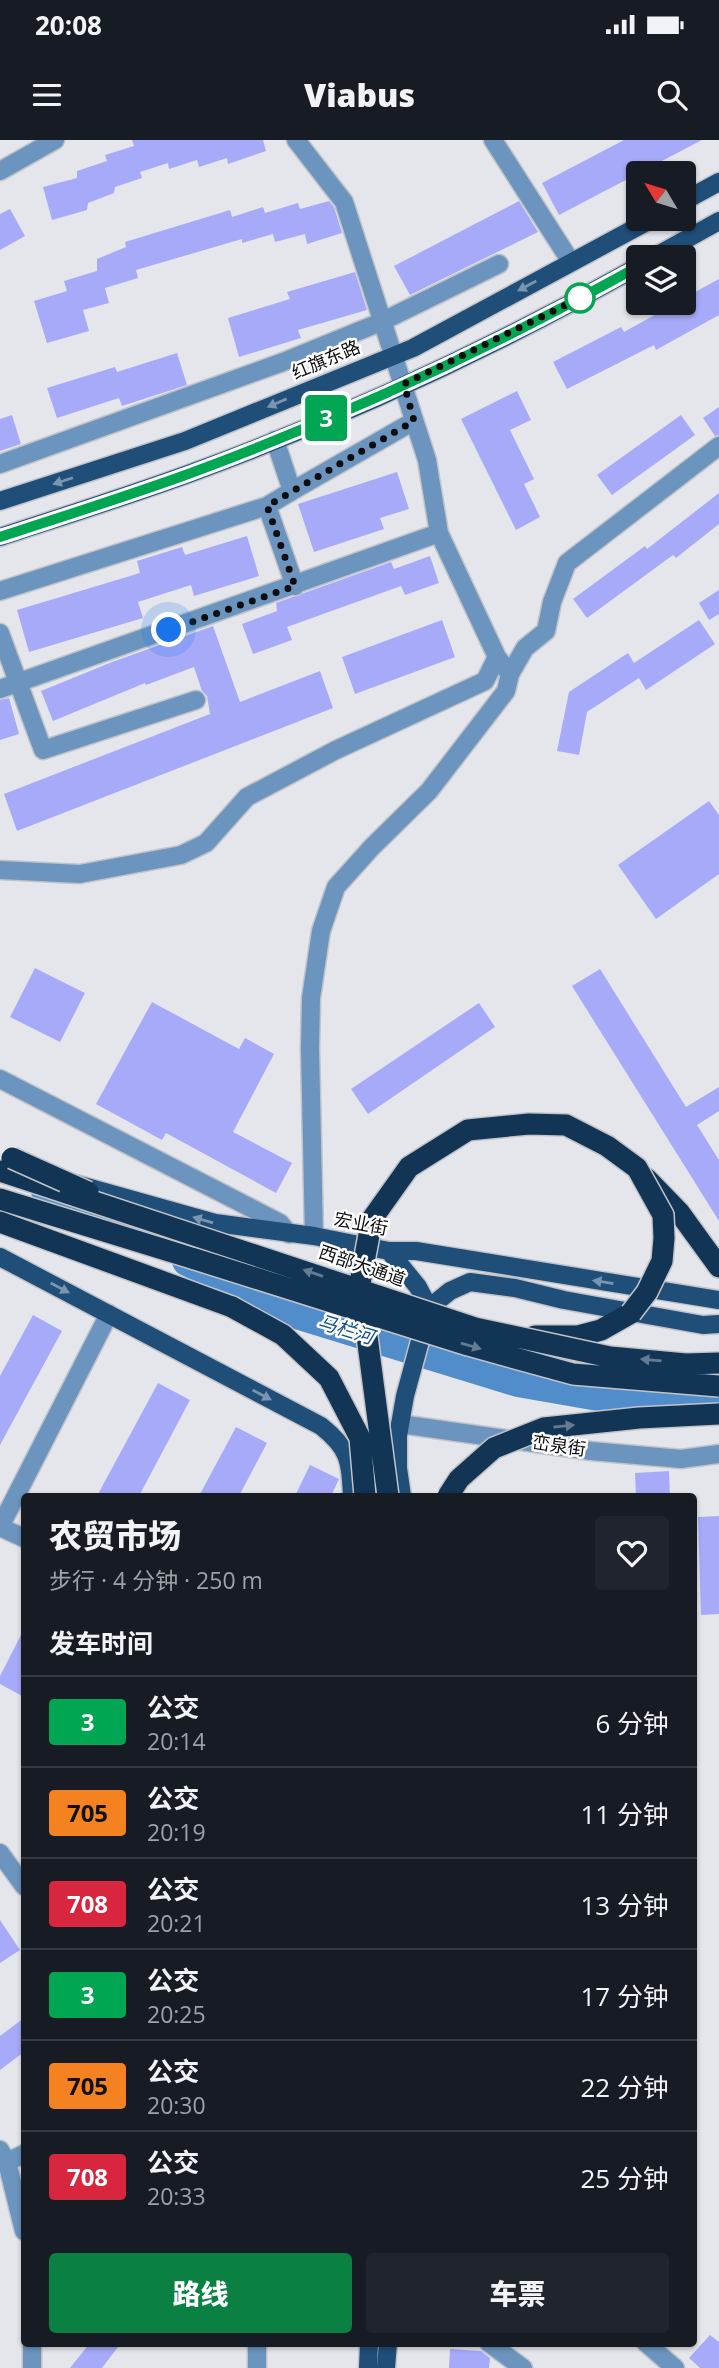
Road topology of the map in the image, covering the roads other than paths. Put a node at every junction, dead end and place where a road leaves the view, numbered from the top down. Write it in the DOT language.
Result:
graph roads {
  1 [pos="55,140"];
  2 [pos="296,140"];
  3 [pos="493,140"];
  4 [pos="0,171"];
  5 [pos="719,182"];
  6 [pos="696,194"];
  7 [pos="719,221"];
  8 [pos="629,231"];
  9 [pos="676,245"];
  10 [pos="571,262"];
  11 [pos="499,264"];
  12 [pos="626,273"];
  13 [pos="381,322"];
  14 [pos="392,355"];
  15 [pos="404,384"];
  16 [pos="414,421"];
  17 [pos="275,440"];
  18 [pos="719,446"];
  19 [pos="0,464"];
  20 [pos="292,491"];
  21 [pos="0,501"];
  22 [pos="267,506"];
  23 [pos="439,534"];
  24 [pos="0,537"];
  25 [pos="295,586"];
  26 [pos="0,591"];
  27 [pos="0,633"];
  28 [pos="497,657"];
  29 [pos="510,674"];
  30 [pos="18,683"];
  31 [pos="0,689"];
  32 [pos="196,700"];
  33 [pos="0,870"];
  34 [pos="0,1079"];
  35 [pos="0,1154"];
  36 [pos="0,1163"];
  37 [pos="637,1168"];
  38 [pos="0,1171"];
  39 [pos="0,1199"];
  40 [pos="149,1220"];
  41 [pos="0,1223"];
  42 [pos="289,1234"];
  43 [pos="314,1236"];
  44 [pos="389,1251"];
  45 [pos="0,1257"];
  46 [pos="719,1267"];
  47 [pos="719,1300"];
  48 [pos="429,1308"];
  49 [pos="109,1314"];
  50 [pos="719,1324"];
  51 [pos="495,1332"];
  52 [pos="719,1363"];
  53 [pos="719,1386"];
  54 [pos="719,1414"];
  55 [pos="400,1424"];
  56 [pos="321,1426"];
  57 [pos="719,1454"];
  58 [pos="352,1493"];
  59 [pos="365,1493"];
  60 [pos="388,1493"];
  61 [pos="402,1493"];
  62 [pos="450,1493"];
  63 [pos="0,1527"];
  64 [pos="21,1537"];
  65 [pos="0,1853"];
  66 [pos="21,1882"];
  67 [pos="4,2156"];
  68 [pos="21,2220"];
  69 [pos="32,2347"];
  70 [pos="257,2347"];
  71 [pos="369,2347"];
  72 [pos="388,2347"];
  73 [pos="494,2347"];
  74 [pos="651,2347"];
  75 [pos="32,2368"];
  76 [pos="257,2368"];
  77 [pos="368,2368"];
  78 [pos="386,2368"];
  79 [pos="523,2368"];
  80 [pos="675,2368"];
  1 -- 4 [label="street"];
  2 -- 13 [label="street"];
  3 -- 10 [label="street"];
  5 -- 6 [label="main road"];
  7 -- 9 [label="main road"];
  8 -- 10 [label="main road, 红旗东路"];
  10 -- 14 [label="main road, 红旗东路, one-way"];
  11 -- 13 [label="street"];
  12 -- 15 [label="main road"];
  13 -- 14 [label="street"];
  13 -- 19 [label="street"];
  14 -- 15 [label="street"];
  14 -- 21 [label="main road, 红旗东路, one-way"];
  15 -- 16 [label="street"];
  15 -- 17 [label="main road"];
  16 -- 20 [label="street"];
  16 -- 23 [label="street"];
  17 -- 20 [label="street"];
  17 -- 24 [label="main road"];
  18 -- 29 [label="street"];
  20 -- 22 [label="street"];
  22 -- 25 [label="street"];
  22 -- 26 [label="street"];
  23 -- 25 [label="street"];
  23 -- 28 [label="street"];
  25 -- 30 [label="street"];
  27 -- 30 [label="street"];
  28 -- 29 [label="street"];
  28 -- 33 [label="street"];
  29 -- 43 [label="street"];
  30 -- 31 [label="street"];
  30 -- 32 [label="street"];
  34 -- 42 [label="street"];
  35 -- 40 [label="highway, bridge"];
  42 -- 36 [label="main road, 宏业街, one-way, bridge"];
  37 -- 46 [label="highway, bridge"];
  37 -- 51 [label="highway, bridge"];
  37 -- 60 [label="highway, bridge"];
  38 -- 40 [label="highway, 西部大通道, bridge"];
  39 -- 53 [label="highway, one-way, bridge"];
  51 -- 40 [label="highway, 西部大通道, one-way, bridge"];
  41 -- 59 [label="highway, bridge"];
  42 -- 43 [label="main road, 宏业街"];
  43 -- 44 [label="main road, 宏业街"];
  47 -- 44 [label="main road, 宏业街, one-way"];
  44 -- 48 [label="main road"];
  45 -- 49 [label="main road, one-way"];
  48 -- 50 [label="main road"];
  48 -- 55 [label="main road"];
  49 -- 56 [label="main road, one-way"];
  49 -- 63 [label="street"];
  52 -- 51 [label="highway, 西部大通道, one-way, bridge"];
  62 -- 54 [label="highway, one-way, bridge"];
  55 -- 56 [label="main road"];
  55 -- 57 [label="street, 峦泉街"];
  55 -- 61 [label="main road"];
  56 -- 58 [label="main road"];
  63 -- 64 [label="street"];
  65 -- 66 [label="street"];
  67 -- 68 [label="street"];
  69 -- 75 [label="street"];
  70 -- 76 [label="street"];
  71 -- 77 [label="main road"];
  72 -- 78 [label="main road"];
  73 -- 79 [label="street"];
  74 -- 80 [label="street"];
}
